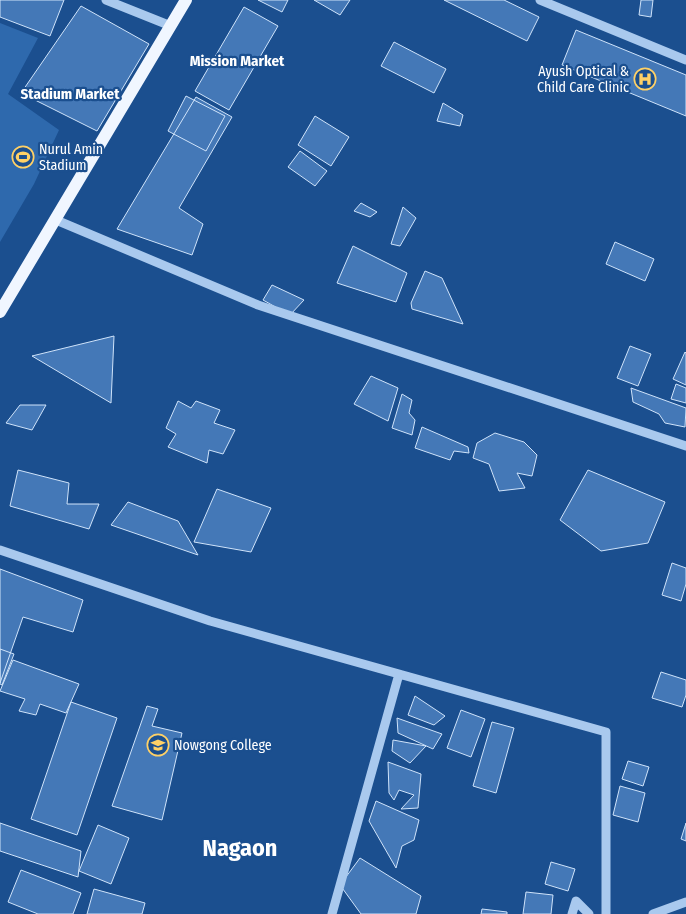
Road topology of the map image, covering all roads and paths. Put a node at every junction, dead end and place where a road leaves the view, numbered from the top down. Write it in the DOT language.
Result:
graph roads {
  1 [pos="106,0"];
  2 [pos="186,0"];
  3 [pos="540,0"];
  4 [pos="171,26"];
  5 [pos="686,60"];
  6 [pos="56,220"];
  7 [pos="0,312"];
  8 [pos="686,446"];
  9 [pos="0,550"];
  10 [pos="399,674"];
  11 [pos="686,902"];
  12 [pos="332,914"];
  13 [pos="572,914"];
  14 [pos="589,914"];
  15 [pos="606,914"];
  16 [pos="653,914"];
  1 -- 4 [label="street"];
  2 -- 4 [label="main road"];
  3 -- 5 [label="street"];
  4 -- 6 [label="main road"];
  6 -- 7 [label="main road"];
  6 -- 8 [label="street"];
  9 -- 10 [label="street"];
  10 -- 12 [label="street"];
  10 -- 15 [label="street"];
  11 -- 16 [label="street"];
  13 -- 14 [label="street"];
}
